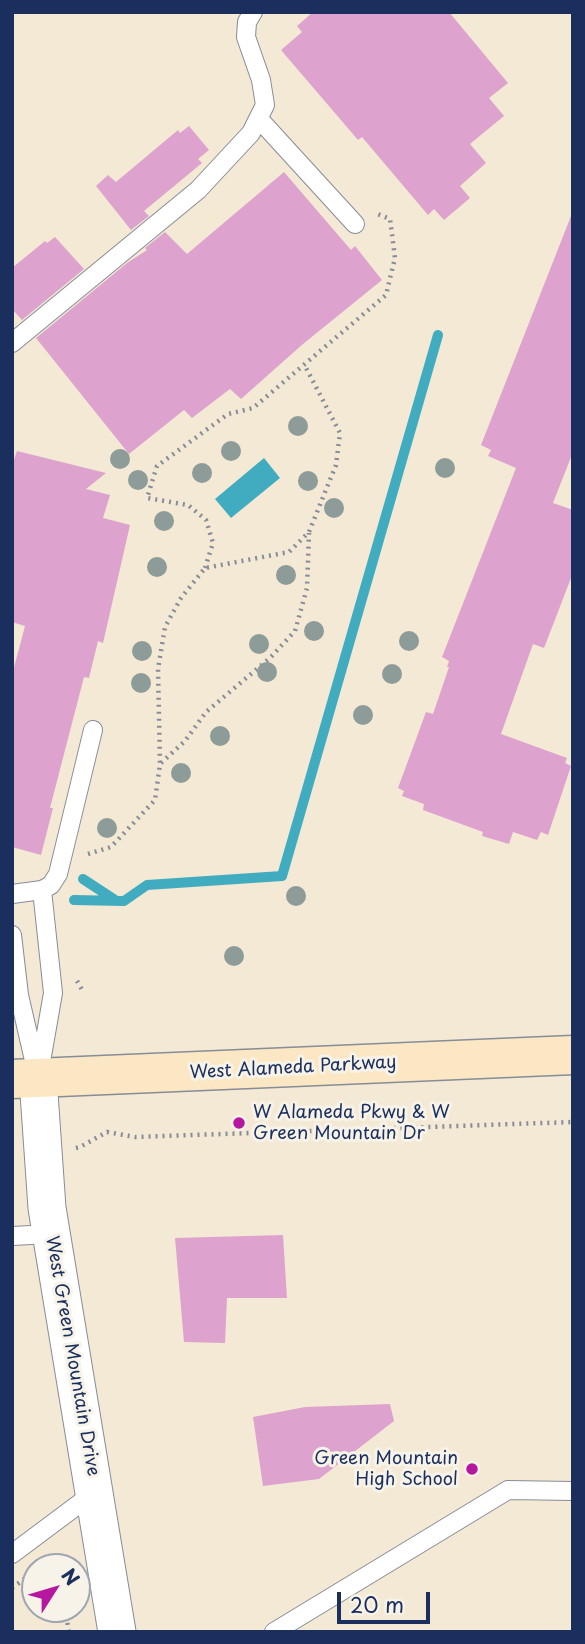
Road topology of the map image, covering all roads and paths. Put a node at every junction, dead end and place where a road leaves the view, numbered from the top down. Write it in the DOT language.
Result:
graph roads {
  1 [pos="253,12"];
  2 [pos="260,119"];
  3 [pos="371,211"];
  4 [pos="355,224"];
  5 [pos="12,343"];
  6 [pos="303,364"];
  7 [pos="309,532"];
  8 [pos="205,568"];
  9 [pos="93,730"];
  10 [pos="160,764"];
  11 [pos="84,865"];
  12 [pos="42,890"];
  13 [pos="12,894"];
  14 [pos="12,934"];
  15 [pos="74,976"];
  16 [pos="84,993"];
  17 [pos="573,1055"];
  18 [pos="25,1079"];
  19 [pos="573,1122"];
  20 [pos="42,1149"];
  21 [pos="51,1234"];
  22 [pos="12,1236"];
  23 [pos="573,1491"];
  24 [pos="95,1492"];
  25 [pos="15,1547"];
  26 [pos="12,1577"];
  27 [pos="21,1582"];
  28 [pos="18,1584"];
  29 [pos="12,1588"];
  30 [pos="117,1632"];
  31 [pos="274,1632"];
  1 -- 2 [label="lane"];
  2 -- 4 [label="lane"];
  2 -- 5 [label="lane"];
  3 -- 6 [label="path"];
  6 -- 7 [label="path"];
  6 -- 8 [label="path"];
  7 -- 8 [label="path"];
  7 -- 10 [label="path"];
  8 -- 10 [label="path"];
  9 -- 12 [label="lane"];
  10 -- 11 [label="path"];
  12 -- 13 [label="lane"];
  12 -- 18 [label="lane"];
  14 -- 18 [label="lane"];
  15 -- 16 [label="path"];
  17 -- 18 [label="main road, West Alameda Parkway"];
  18 -- 20 [label="street, West Green Mountain Drive"];
  19 -- 20 [label="path"];
  20 -- 21 [label="street, West Green Mountain Drive"];
  21 -- 22 [label="lane"];
  21 -- 24 [label="street, West Green Mountain Drive"];
  23 -- 31 [label="lane"];
  24 -- 25 [label="lane"];
  24 -- 30 [label="street, West Green Mountain Drive"];
  26 -- 28 [label="path"];
  27 -- 28 [label="path"];
  28 -- 29 [label="path"];
}
